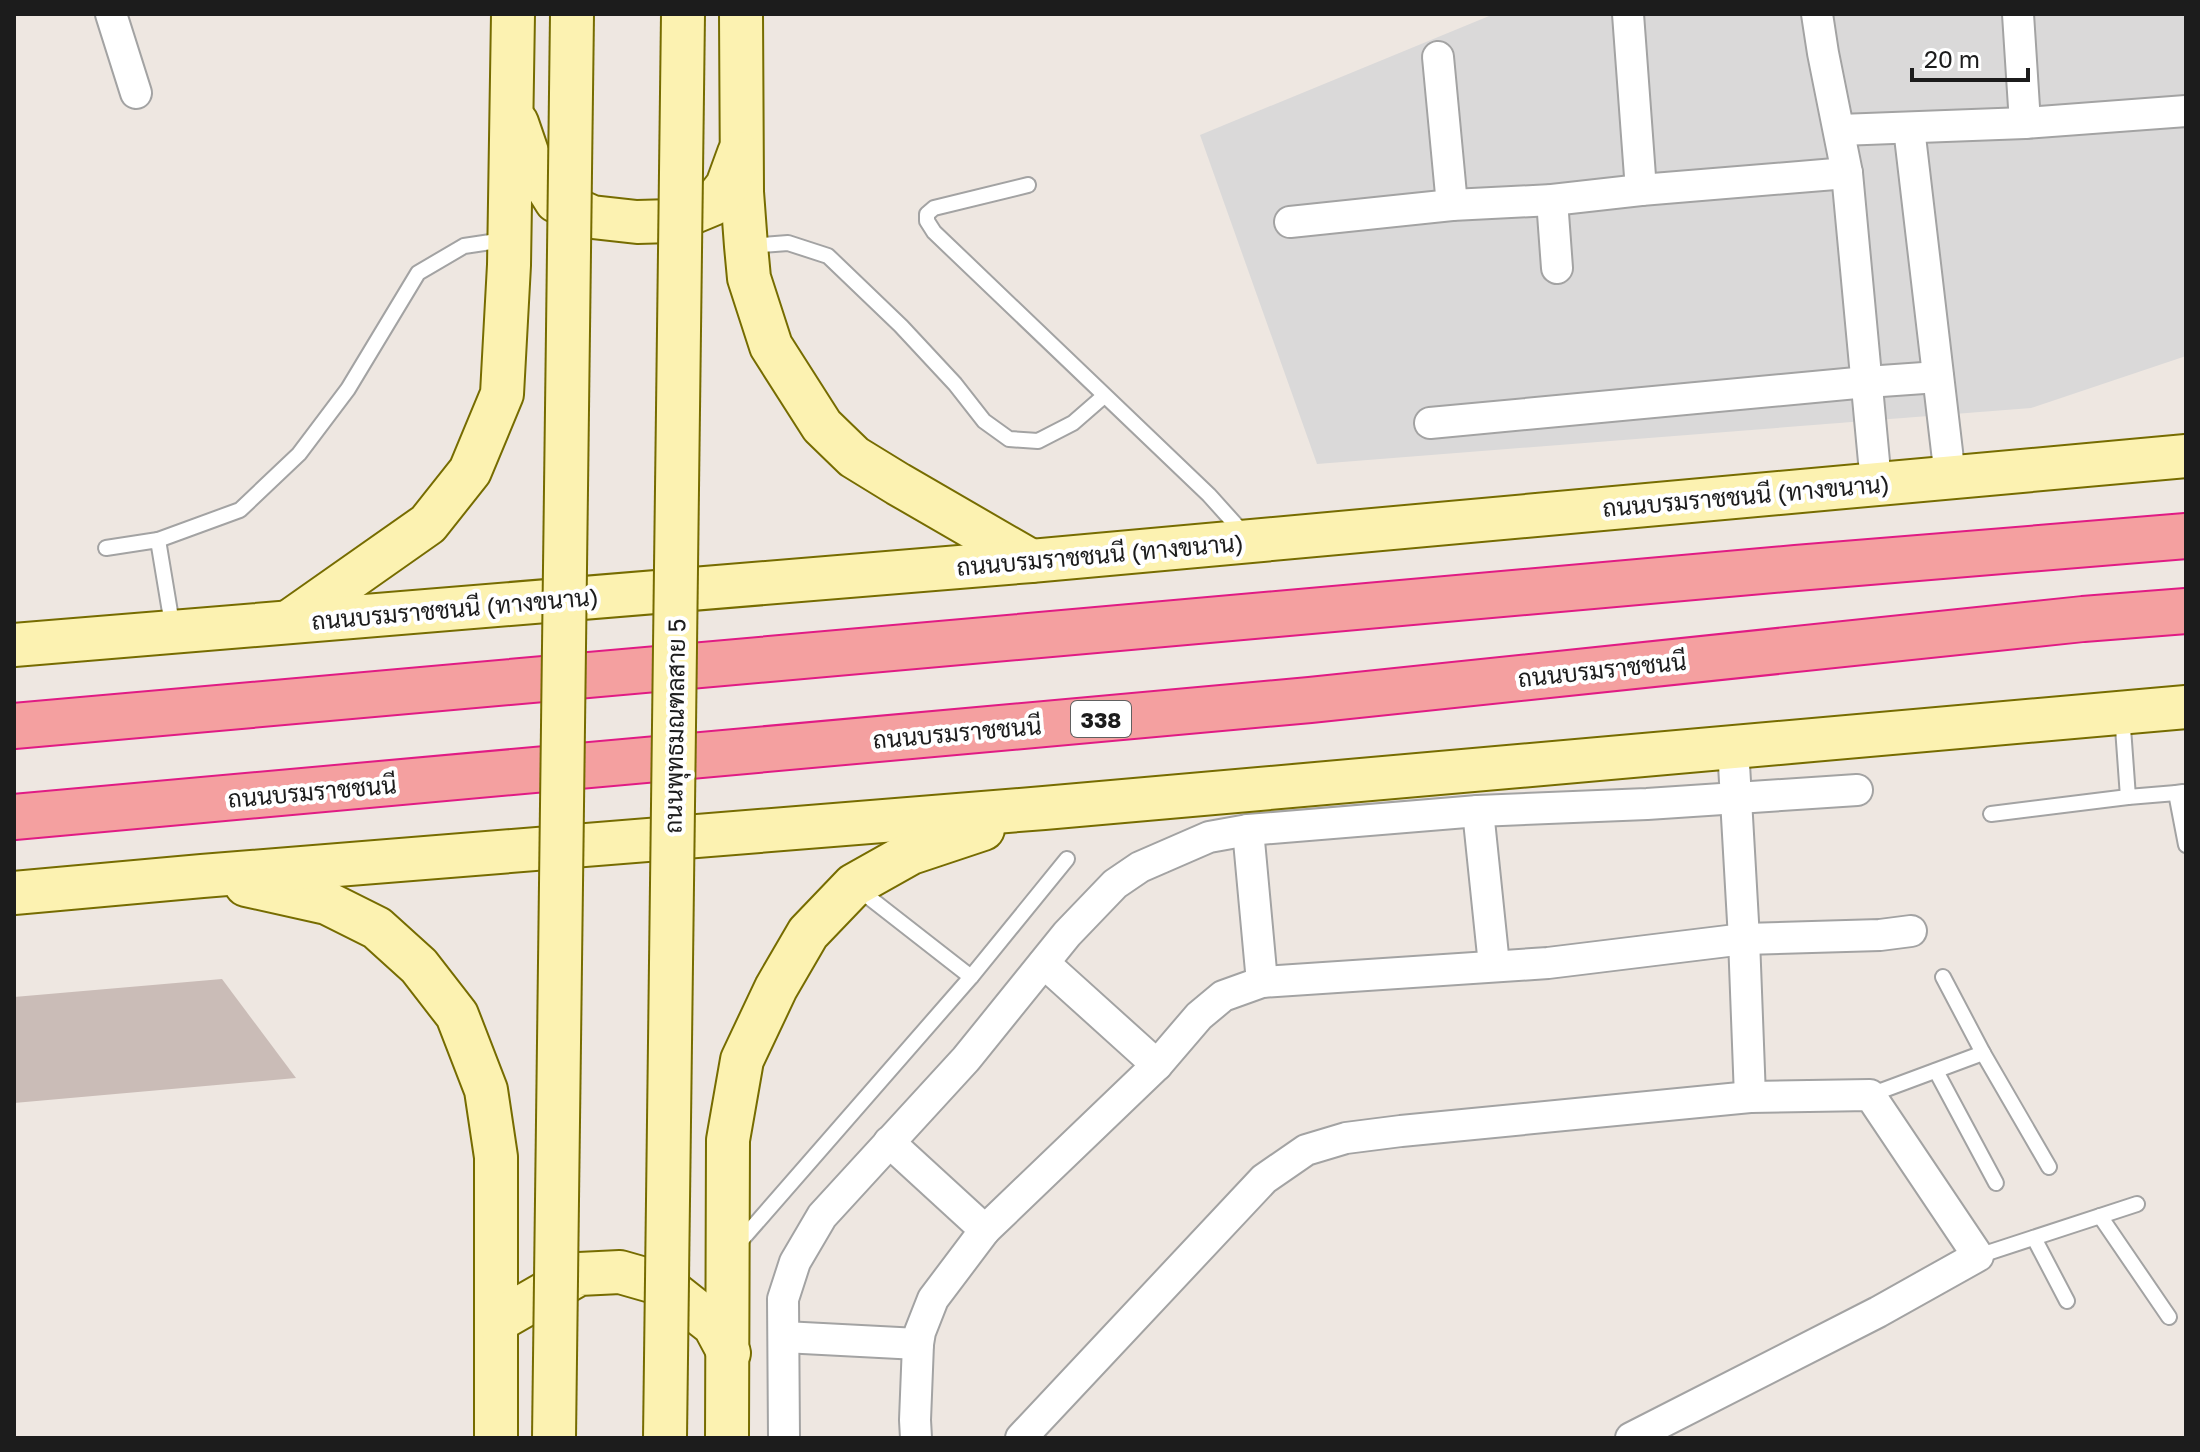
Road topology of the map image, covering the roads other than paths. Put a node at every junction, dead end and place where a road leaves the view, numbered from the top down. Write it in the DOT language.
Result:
graph roads {
  1 [pos="111,14"];
  2 [pos="513,14"];
  3 [pos="572,14"];
  4 [pos="683,14"];
  5 [pos="741,14"];
  6 [pos="1628,14"];
  7 [pos="1817,14"];
  8 [pos="2018,14"];
  9 [pos="1438,57"];
  10 [pos="136,93"];
  11 [pos="511,107"];
  12 [pos="2186,111"];
  13 [pos="2025,123"];
  14 [pos="1909,128"];
  15 [pos="1840,130"];
  16 [pos="742,144"];
  17 [pos="1847,173"];
  18 [pos="1028,185"];
  19 [pos="1641,190"];
  20 [pos="1552,200"];
  21 [pos="1452,205"];
  22 [pos="1290,222"];
  23 [pos="509,239"];
  24 [pos="746,246"];
  25 [pos="1557,268"];
  26 [pos="1938,377"];
  27 [pos="1867,382"];
  28 [pos="1104,396"];
  29 [pos="1430,423"];
  30 [pos="2186,456"];
  31 [pos="1950,477"];
  32 [pos="1876,483"];
  33 [pos="2186,536"];
  34 [pos="158,540"];
  35 [pos="1250,541"];
  36 [pos="106,548"];
  37 [pos="1031,561"];
  38 [pos="2186,611"];
  39 [pos="289,621"];
  40 [pos="173,631"];
  41 [pos="14,645"];
  42 [pos="2186,707"];
  43 [pos="2122,714"];
  44 [pos="14,726"];
  45 [pos="1733,747"];
  46 [pos="1857,790"];
  47 [pos="2181,792"];
  48 [pos="1736,797"];
  49 [pos="2128,797"];
  50 [pos="1044,808"];
  51 [pos="1478,811"];
  52 [pos="1991,814"];
  53 [pos="14,817"];
  54 [pos="1248,830"];
  55 [pos="2186,845"];
  56 [pos="1067,859"];
  57 [pos="202,876"];
  58 [pos="854,885"];
  59 [pos="14,893"];
  60 [pos="1911,931"];
  61 [pos="1744,939"];
  62 [pos="1044,963"];
  63 [pos="1494,965"];
  64 [pos="971,977"];
  65 [pos="1943,977"];
  66 [pos="1262,982"];
  67 [pos="1983,1053"];
  68 [pos="1157,1065"];
  69 [pos="1936,1071"];
  70 [pos="1870,1095"];
  71 [pos="1750,1097"];
  72 [pos="889,1142"];
  73 [pos="2049,1167"];
  74 [pos="1996,1183"];
  75 [pos="2137,1204"];
  76 [pos="2100,1216"];
  77 [pos="985,1230"];
  78 [pos="2034,1238"];
  79 [pos="1978,1256"];
  80 [pos="727,1257"];
  81 [pos="2067,1301"];
  82 [pos="2169,1317"];
  83 [pos="497,1321"];
  84 [pos="784,1337"];
  85 [pos="918,1344"];
  86 [pos="729,1353"];
  87 [pos="496,1438"];
  88 [pos="554,1438"];
  89 [pos="665,1438"];
  90 [pos="727,1438"];
  91 [pos="784,1438"];
  92 [pos="916,1438"];
  93 [pos="1021,1438"];
  94 [pos="1631,1438"];
  1 -- 10 [label="street"];
  2 -- 11 [label="main road"];
  3 -- 88 [label="main road, bridge"];
  4 -- 89 [label="main road, ถนนพุทธมณฑลสาย 5, bridge"];
  5 -- 16 [label="main road"];
  6 -- 19 [label="street"];
  7 -- 15 [label="street"];
  8 -- 13 [label="street"];
  9 -- 21 [label="street"];
  11 -- 16 [label="main road"];
  11 -- 23 [label="main road"];
  12 -- 13 [label="street"];
  13 -- 14 [label="street"];
  14 -- 15 [label="street"];
  14 -- 26 [label="street"];
  15 -- 17 [label="street"];
  16 -- 24 [label="main road"];
  17 -- 19 [label="street"];
  17 -- 27 [label="street"];
  18 -- 28 [label="lane"];
  19 -- 20 [label="street"];
  20 -- 21 [label="street"];
  20 -- 25 [label="street"];
  21 -- 22 [label="street"];
  23 -- 34 [label="lane"];
  23 -- 39 [label="main road"];
  24 -- 28 [label="lane"];
  24 -- 37 [label="main road"];
  26 -- 27 [label="street"];
  26 -- 31 [label="street"];
  27 -- 29 [label="street"];
  27 -- 32 [label="street"];
  28 -- 35 [label="lane"];
  30 -- 31 [label="main road, ถนนบรมราชชนนี (ทางขนาน)"];
  31 -- 32 [label="main road, ถนนบรมราชชนนี (ทางขนาน)"];
  32 -- 35 [label="main road, ถนนบรมราชชนนี (ทางขนาน)"];
  33 -- 44 [label="highway"];
  34 -- 36 [label="lane"];
  34 -- 40 [label="lane"];
  35 -- 37 [label="main road, ถนนบรมราชชนนี (ทางขนาน)"];
  37 -- 39 [label="main road, ถนนบรมราชชนนี (ทางขนาน)"];
  38 -- 53 [label="highway, ถนนบรมราชชนนี / 338"];
  39 -- 40 [label="main road, ถนนบรมราชชนนี (ทางขนาน)"];
  40 -- 41 [label="main road, ถนนบรมราชชนนี (ทางขนาน)"];
  42 -- 43 [label="main road"];
  43 -- 45 [label="main road"];
  43 -- 49 [label="lane"];
  45 -- 48 [label="street"];
  45 -- 50 [label="main road"];
  46 -- 48 [label="street"];
  47 -- 49 [label="lane"];
  47 -- 55 [label="lane"];
  48 -- 51 [label="street"];
  48 -- 61 [label="street"];
  49 -- 52 [label="lane"];
  50 -- 57 [label="main road"];
  50 -- 58 [label="main road"];
  51 -- 54 [label="street"];
  51 -- 63 [label="street"];
  54 -- 62 [label="street"];
  54 -- 66 [label="street"];
  56 -- 64 [label="lane"];
  57 -- 59 [label="main road"];
  57 -- 83 [label="main road"];
  58 -- 64 [label="lane"];
  58 -- 80 [label="main road"];
  60 -- 61 [label="street"];
  61 -- 63 [label="street"];
  61 -- 71 [label="street"];
  62 -- 68 [label="street"];
  62 -- 72 [label="street"];
  63 -- 66 [label="street"];
  64 -- 80 [label="lane"];
  65 -- 67 [label="lane"];
  66 -- 68 [label="street"];
  67 -- 69 [label="lane"];
  67 -- 73 [label="lane"];
  68 -- 77 [label="street"];
  69 -- 70 [label="lane"];
  69 -- 74 [label="lane"];
  70 -- 71 [label="street"];
  70 -- 79 [label="street"];
  71 -- 93 [label="street"];
  72 -- 77 [label="street"];
  72 -- 84 [label="street"];
  75 -- 76 [label="lane"];
  76 -- 78 [label="lane"];
  76 -- 82 [label="lane"];
  77 -- 85 [label="street"];
  78 -- 79 [label="lane"];
  78 -- 81 [label="lane"];
  79 -- 94 [label="street"];
  80 -- 86 [label="main road"];
  83 -- 86 [label="main road"];
  83 -- 87 [label="main road"];
  84 -- 85 [label="street"];
  84 -- 91 [label="street"];
  85 -- 92 [label="street"];
  86 -- 90 [label="main road"];
}
